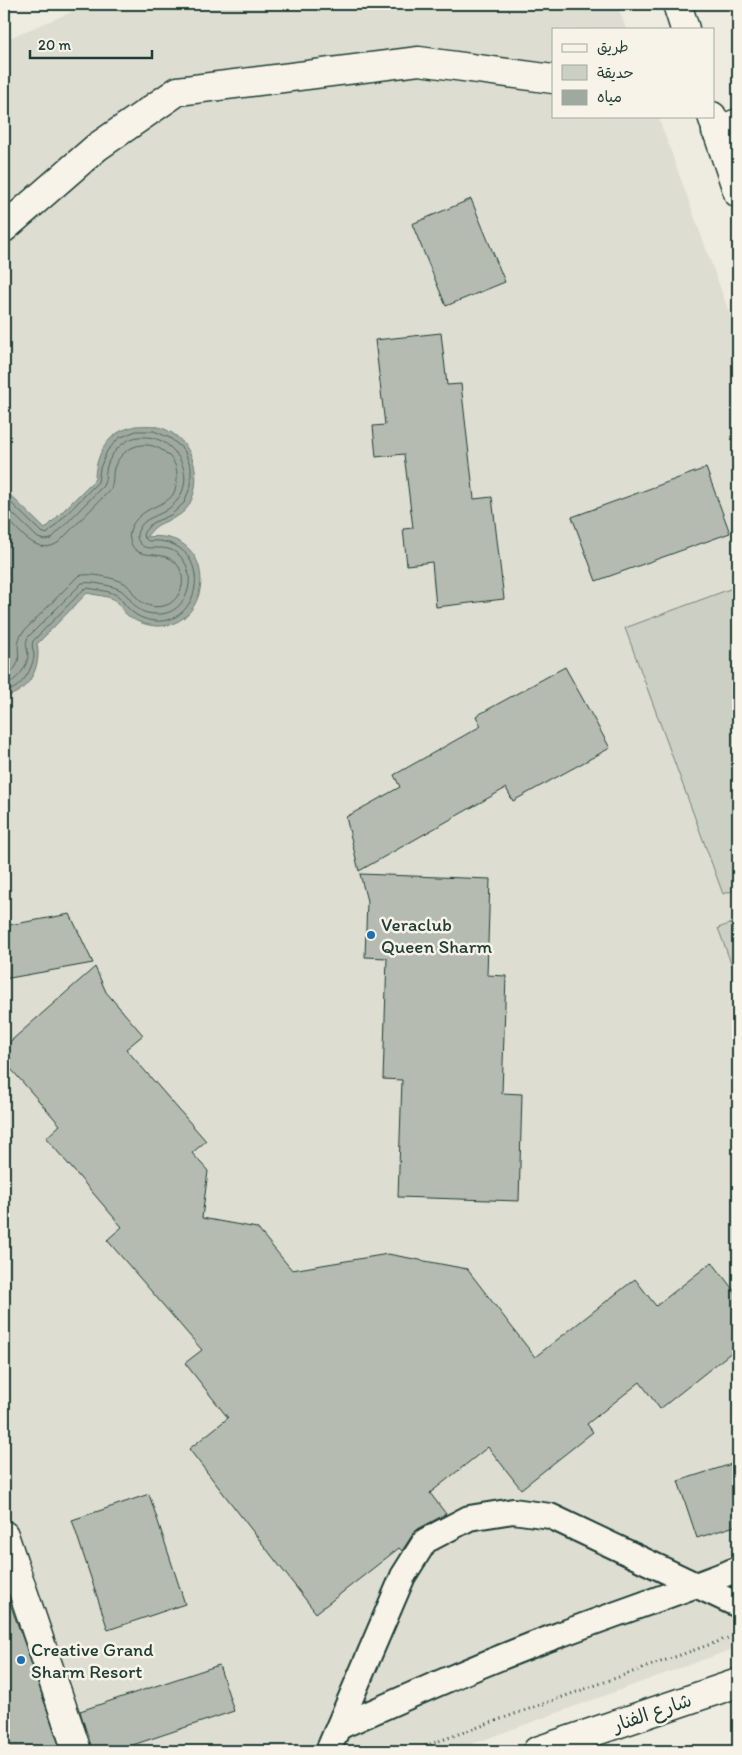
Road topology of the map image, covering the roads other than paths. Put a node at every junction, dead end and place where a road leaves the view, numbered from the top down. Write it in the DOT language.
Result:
graph roads {
  1 [pos="677,4"];
  2 [pos="685,28"];
  3 [pos="552,79"];
  4 [pos="722,124"];
  5 [pos="738,193"];
  6 [pos="4,228"];
  7 [pos="4,1535"];
  8 [pos="738,1570"];
  9 [pos="698,1586"];
  10 [pos="738,1605"];
  11 [pos="738,1683"];
  12 [pos="339,1727"];
  13 [pos="77,1751"];
  14 [pos="328,1751"];
  15 [pos="537,1751"];
  1 -- 2 [label="street"];
  3 -- 6 [label="street"];
  4 -- 5 [label="street"];
  7 -- 13 [label="street"];
  8 -- 9 [label="lane"];
  9 -- 10 [label="lane"];
  9 -- 12 [label="lane"];
  9 -- 12 [label="lane"];
  11 -- 15 [label="street, شارع الفنار"];
  12 -- 14 [label="lane"];
}
